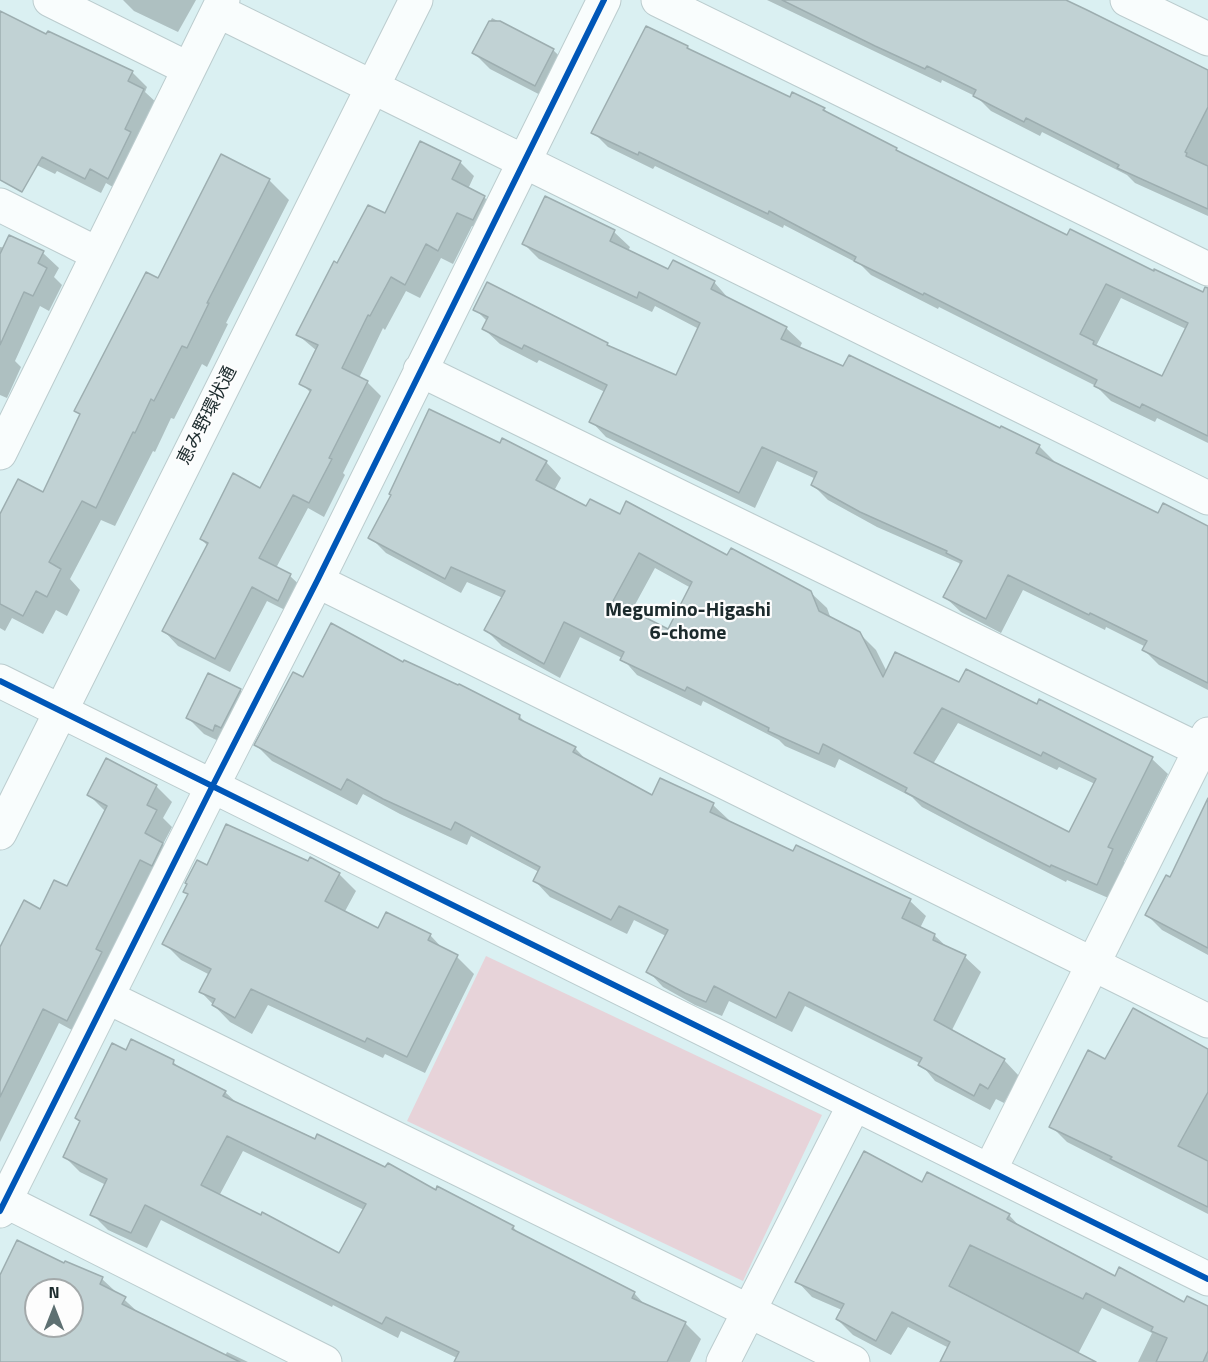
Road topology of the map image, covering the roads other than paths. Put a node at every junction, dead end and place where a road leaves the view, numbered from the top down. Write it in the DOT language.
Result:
graph roads {
  1 [pos="50,0"];
  2 [pos="416,0"];
  3 [pos="604,0"];
  4 [pos="658,0"];
  5 [pos="1127,0"];
  6 [pos="221,5"];
  7 [pos="1208,39"];
  8 [pos="189,69"];
  9 [pos="373,86"];
  10 [pos="524,162"];
  11 [pos="0,205"];
  12 [pos="98,254"];
  13 [pos="1208,269"];
  14 [pos="420,370"];
  15 [pos="0,451"];
  16 [pos="1208,498"];
  17 [pos="317,581"];
  18 [pos="0,681"];
  19 [pos="61,710"];
  20 [pos="1205,746"];
  21 [pos="213,785"];
  22 [pos="0,833"];
  23 [pos="1093,964"];
  24 [pos="107,997"];
  25 [pos="1208,1021"];
  26 [pos="854,1105"];
  27 [pos="990,1170"];
  28 [pos="2,1206"];
  29 [pos="1208,1279"];
  30 [pos="749,1310"];
  31 [pos="325,1362"];
  32 [pos="723,1362"];
  33 [pos="853,1362"];
  1 -- 8 [label="street"];
  2 -- 9 [label="street, 恵み野環状通"];
  3 -- 10 [label="street"];
  4 -- 13 [label="street"];
  5 -- 7 [label="street"];
  6 -- 8 [label="street"];
  6 -- 9 [label="street"];
  8 -- 12 [label="street"];
  9 -- 10 [label="street"];
  9 -- 19 [label="street, 恵み野環状通"];
  10 -- 14 [label="street"];
  10 -- 16 [label="street"];
  11 -- 12 [label="street"];
  12 -- 15 [label="street"];
  14 -- 17 [label="street"];
  14 -- 20 [label="street"];
  17 -- 21 [label="street"];
  17 -- 23 [label="street"];
  18 -- 19 [label="street"];
  19 -- 21 [label="street"];
  19 -- 22 [label="street, 恵み野環状通"];
  20 -- 23 [label="street"];
  21 -- 24 [label="street"];
  21 -- 26 [label="street"];
  23 -- 25 [label="street"];
  23 -- 27 [label="street"];
  24 -- 28 [label="street"];
  24 -- 30 [label="street"];
  26 -- 27 [label="street"];
  26 -- 30 [label="street"];
  27 -- 29 [label="street"];
  28 -- 31 [label="street"];
  30 -- 32 [label="street"];
  30 -- 33 [label="street"];
}
